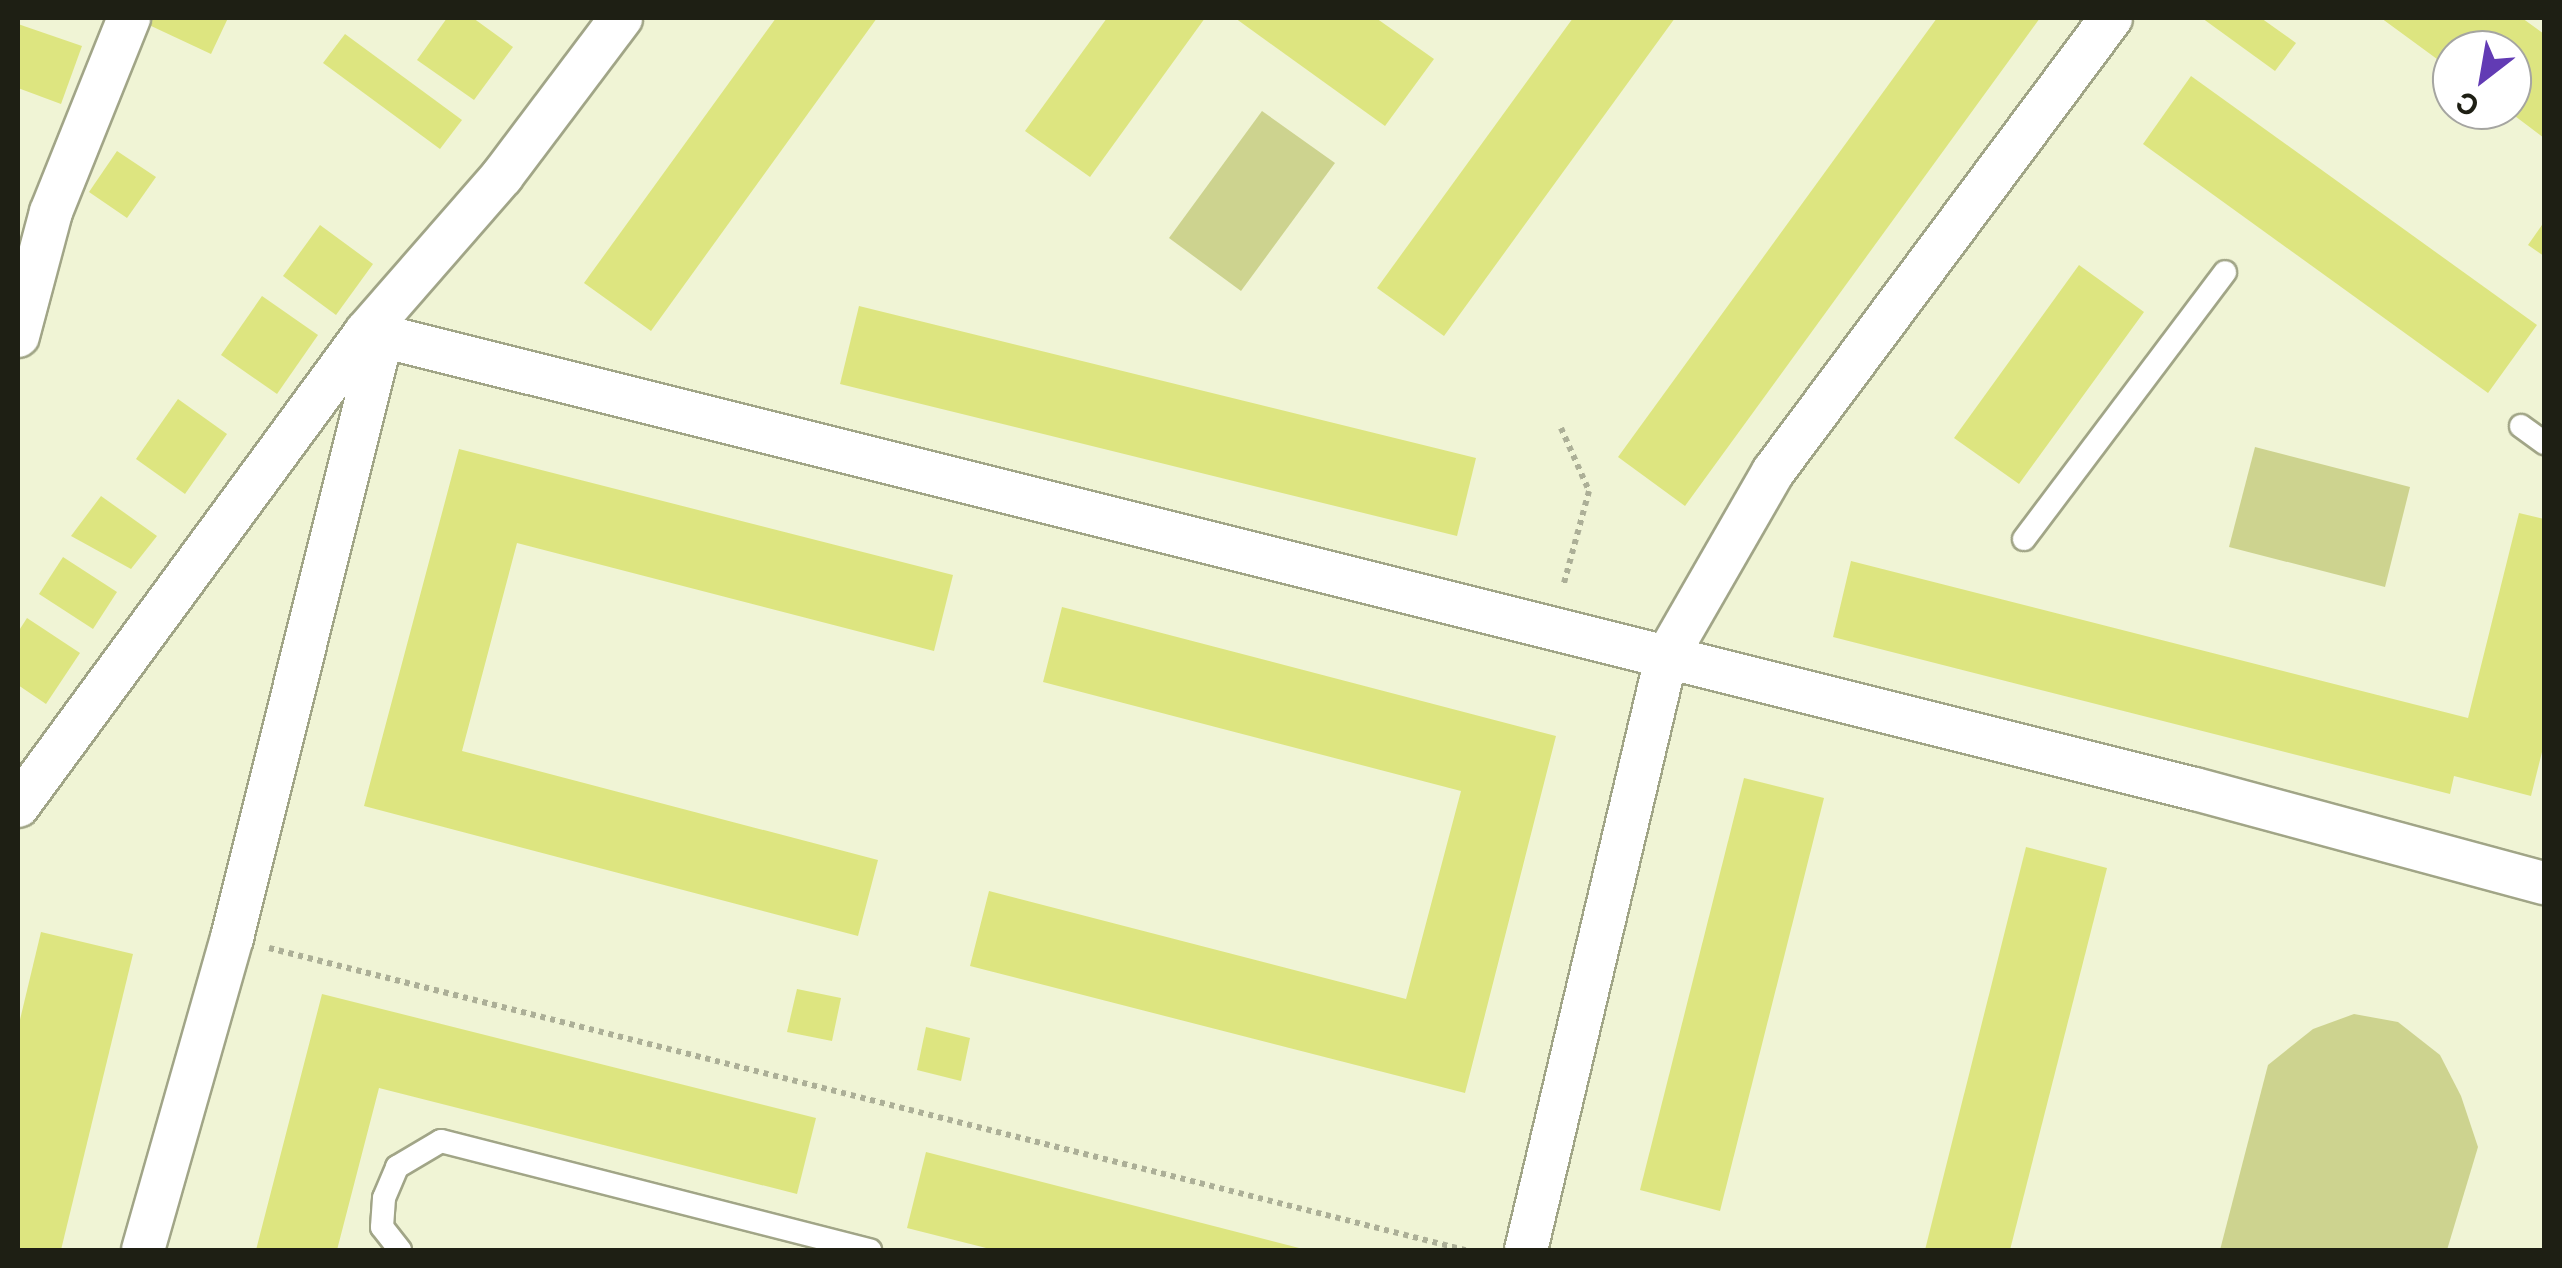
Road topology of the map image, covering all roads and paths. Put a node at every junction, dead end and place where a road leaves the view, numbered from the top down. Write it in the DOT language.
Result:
graph roads {
  1 [pos="129,18"];
  2 [pos="621,18"];
  3 [pos="2111,18"];
  4 [pos="2225,272"];
  5 [pos="374,334"];
  6 [pos="18,336"];
  7 [pos="2521,426"];
  8 [pos="1561,428"];
  9 [pos="2544,442"];
  10 [pos="2024,540"];
  11 [pos="1552,628"];
  12 [pos="1666,658"];
  13 [pos="18,806"];
  14 [pos="2544,884"];
  15 [pos="232,938"];
  16 [pos="143,1250"];
  17 [pos="400,1250"];
  18 [pos="870,1250"];
  19 [pos="1465,1250"];
  20 [pos="1526,1250"];
  1 -- 6 [label="street"];
  2 -- 5 [label="street"];
  3 -- 12 [label="street"];
  4 -- 10 [label="lane"];
  5 -- 11 [label="street"];
  5 -- 13 [label="street"];
  5 -- 15 [label="street"];
  7 -- 9 [label="lane"];
  8 -- 11 [label="path"];
  11 -- 12 [label="street"];
  12 -- 14 [label="street"];
  12 -- 20 [label="street"];
  15 -- 16 [label="street"];
  15 -- 19 [label="path"];
  17 -- 18 [label="lane"];
}
